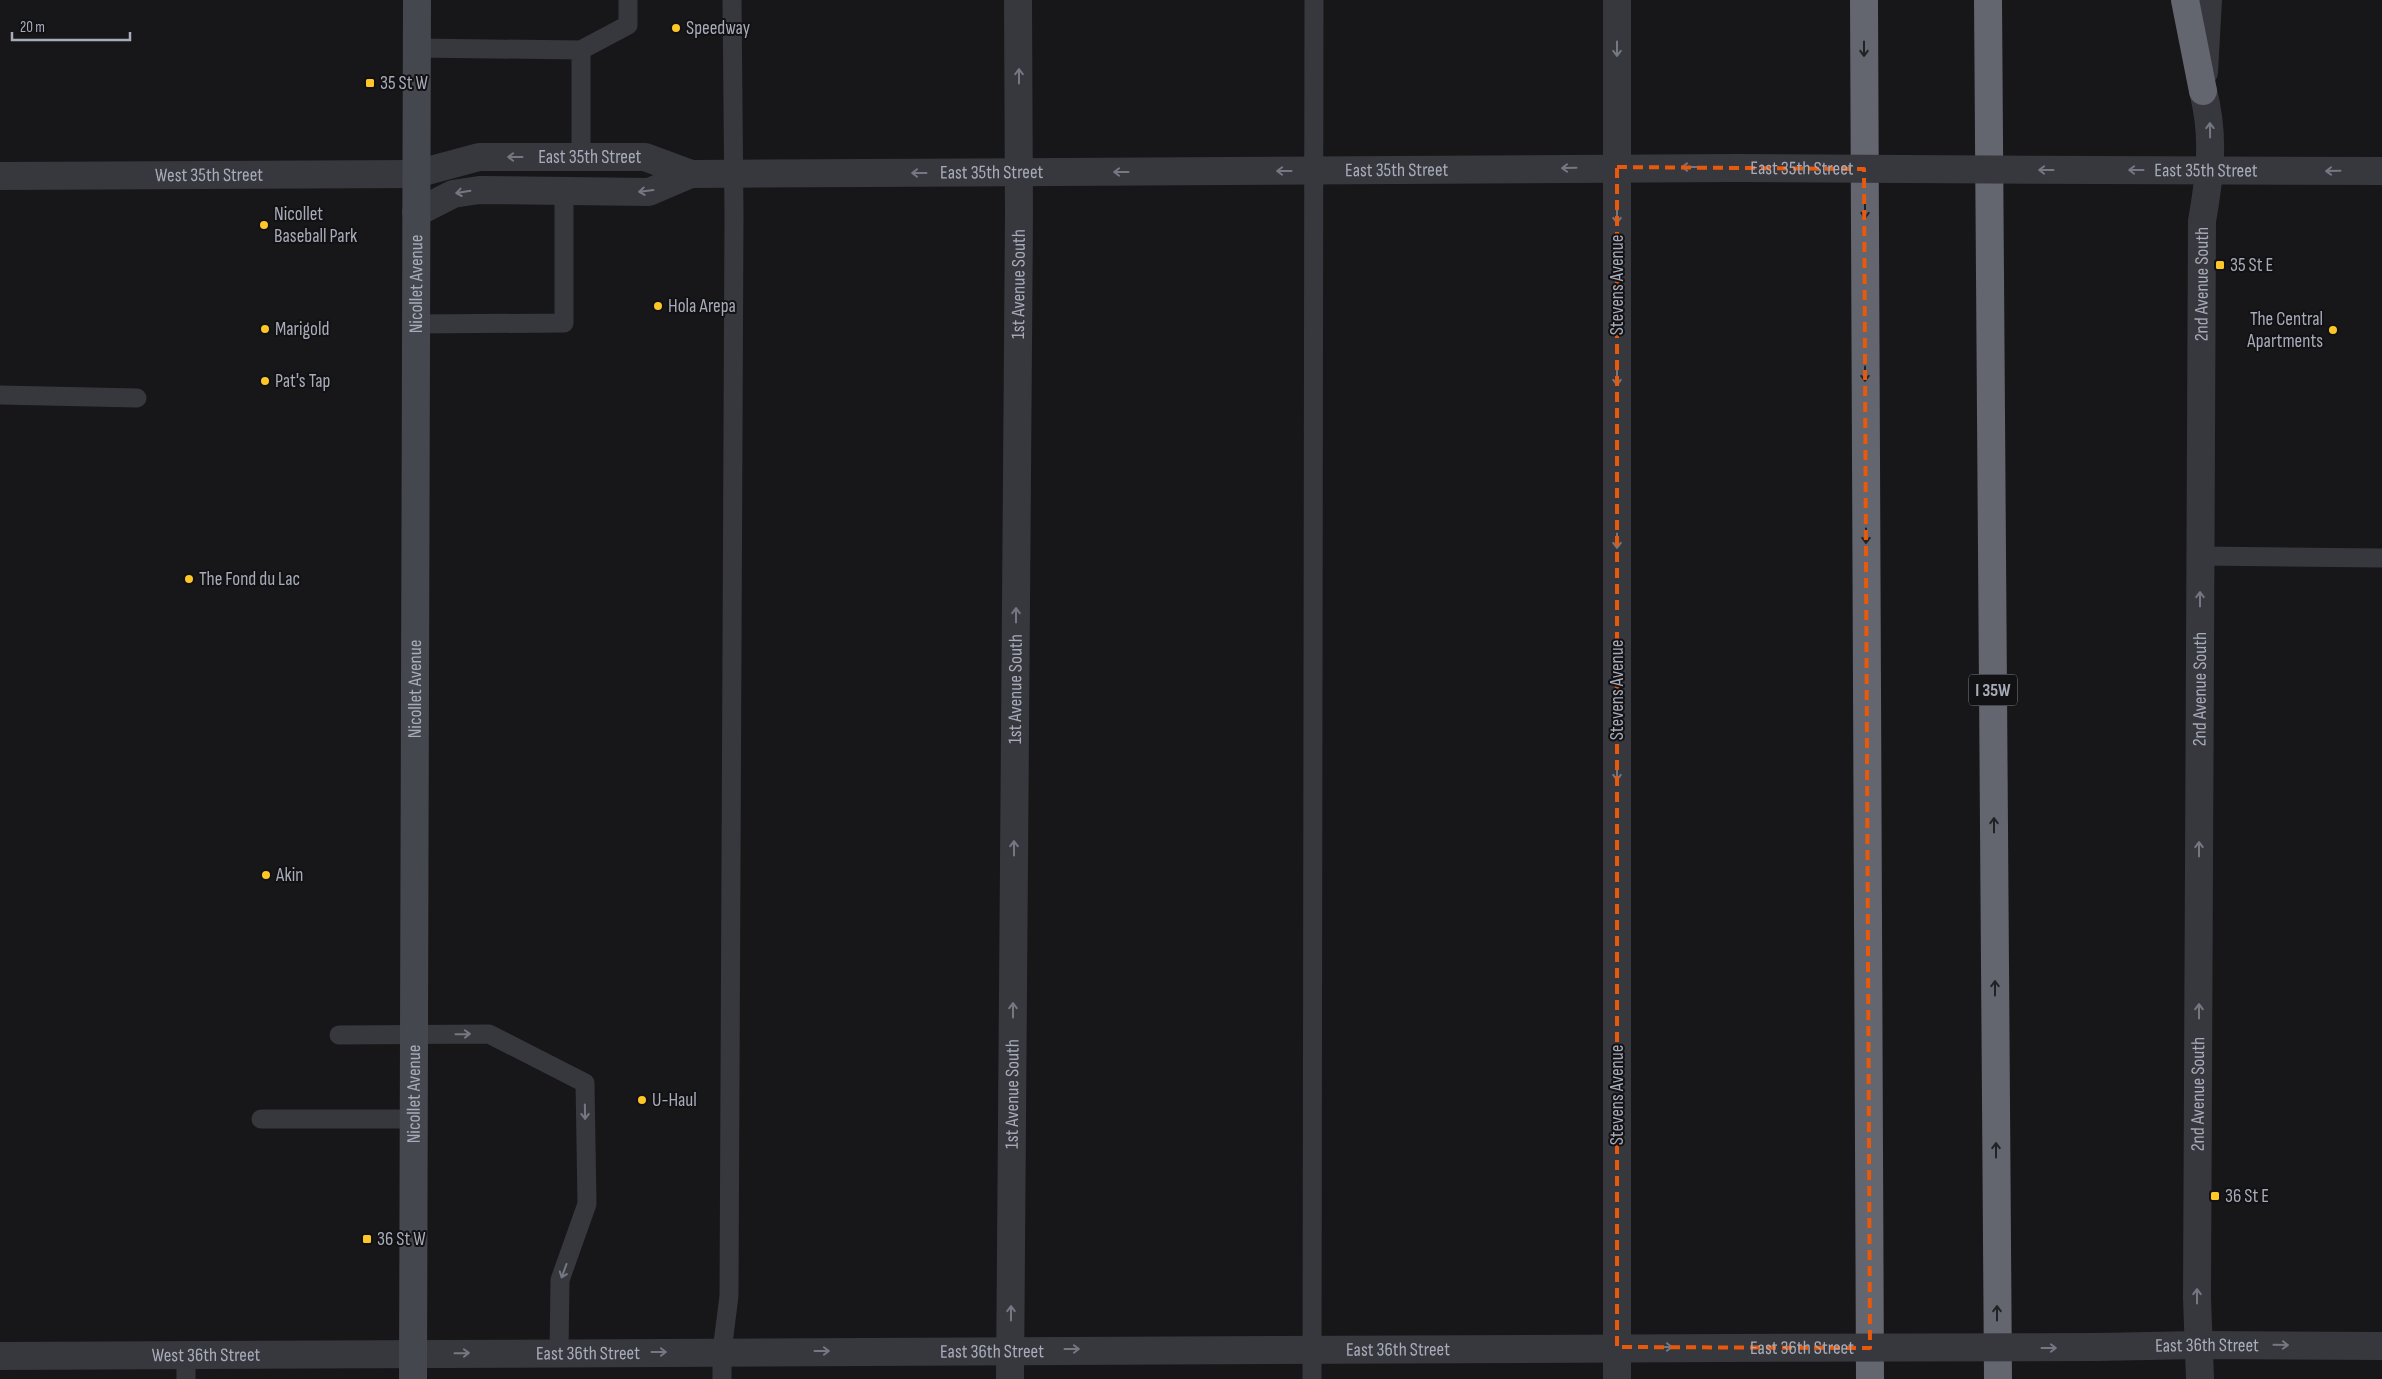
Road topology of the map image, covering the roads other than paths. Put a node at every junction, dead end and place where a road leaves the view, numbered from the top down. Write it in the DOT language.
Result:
graph roads {
  1 [pos="417,0"];
  2 [pos="628,0"];
  3 [pos="732,0"];
  4 [pos="1018,0"];
  5 [pos="1314,0"];
  6 [pos="1617,0"];
  7 [pos="1864,0"];
  8 [pos="1988,0"];
  9 [pos="2185,0"];
  10 [pos="2208,0"];
  11 [pos="417,48"];
  12 [pos="581,50"];
  13 [pos="2203,91"];
  14 [pos="581,156"];
  15 [pos="1617,167"];
  16 [pos="2211,170"];
  17 [pos="1315,171"];
  18 [pos="2382,171"];
  19 [pos="1019,172"];
  20 [pos="416,174"];
  21 [pos="691,174"];
  22 [pos="733,174"];
  23 [pos="0,176"];
  24 [pos="564,190"];
  25 [pos="416,213"];
  26 [pos="416,324"];
  27 [pos="0,395"];
  28 [pos="137,398"];
  29 [pos="2200,556"];
  30 [pos="2382,558"];
  31 [pos="339,1035"];
  32 [pos="414,1035"];
  33 [pos="261,1119"];
  34 [pos="414,1119"];
  35 [pos="2198,1345"];
  36 [pos="2382,1346"];
  37 [pos="1616,1347"];
  38 [pos="1312,1349"];
  39 [pos="1011,1350"];
  40 [pos="722,1351"];
  41 [pos="560,1353"];
  42 [pos="0,1356"];
  43 [pos="413,1366"];
  44 [pos="186,1367"];
  45 [pos="722,1379"];
  46 [pos="1010,1379"];
  47 [pos="1312,1379"];
  48 [pos="1616,1379"];
  49 [pos="1870,1379"];
  50 [pos="1998,1379"];
  51 [pos="2200,1379"];
  1 -- 11 [label="main road, Nicollet Avenue"];
  2 -- 12 [label="lane"];
  3 -- 22 [label="lane"];
  19 -- 4 [label="street, 1st Avenue South, one-way"];
  5 -- 17 [label="lane"];
  6 -- 15 [label="street, Stevens Avenue, one-way"];
  7 -- 49 [label="highway, one-way"];
  50 -- 8 [label="highway, I 35W, one-way"];
  9 -- 13 [label="highway"];
  10 -- 13 [label="street, 2nd Avenue South"];
  11 -- 12 [label="lane"];
  11 -- 20 [label="main road, Nicollet Avenue"];
  12 -- 14 [label="lane"];
  16 -- 13 [label="street, 2nd Avenue South, one-way"];
  14 -- 20 [label="street, East 35th Street, one-way"];
  14 -- 21 [label="street, East 35th Street"];
  16 -- 15 [label="street, East 35th Street, one-way, bridge"];
  15 -- 17 [label="street, East 35th Street, one-way"];
  15 -- 37 [label="street, Stevens Avenue, one-way"];
  18 -- 16 [label="street, East 35th Street, one-way"];
  16 -- 29 [label="street, 2nd Avenue South"];
  17 -- 19 [label="street, East 35th Street, one-way"];
  17 -- 38 [label="lane"];
  19 -- 22 [label="street, East 35th Street, one-way"];
  39 -- 19 [label="street, 1st Avenue South, one-way"];
  20 -- 23 [label="street, West 35th Street"];
  20 -- 25 [label="main road, Nicollet Avenue"];
  21 -- 22 [label="street, East 35th Street"];
  21 -- 24 [label="street, one-way"];
  22 -- 40 [label="lane"];
  24 -- 25 [label="street, one-way"];
  24 -- 26 [label="lane"];
  25 -- 26 [label="main road, Nicollet Avenue"];
  26 -- 32 [label="main road, Nicollet Avenue"];
  27 -- 28 [label="lane"];
  29 -- 30 [label="lane"];
  35 -- 29 [label="street, 2nd Avenue South, one-way"];
  31 -- 32 [label="lane"];
  32 -- 34 [label="main road, Nicollet Avenue"];
  32 -- 41 [label="lane, one-way"];
  33 -- 34 [label="lane"];
  34 -- 43 [label="main road, Nicollet Avenue"];
  35 -- 36 [label="street, East 36th Street, one-way"];
  37 -- 35 [label="street, East 36th Street, one-way, bridge"];
  35 -- 51 [label="street, 2nd Avenue South"];
  37 -- 38 [label="street, East 36th Street"];
  37 -- 48 [label="street, Stevens Avenue"];
  39 -- 38 [label="street, East 36th Street, one-way"];
  38 -- 47 [label="lane"];
  40 -- 39 [label="street, East 36th Street, one-way"];
  39 -- 46 [label="street, 1st Avenue South"];
  41 -- 40 [label="street, East 36th Street, one-way"];
  40 -- 45 [label="lane"];
  43 -- 41 [label="street, East 36th Street, one-way"];
  42 -- 44 [label="street, West 36th Street"];
  43 -- 44 [label="street, West 36th Street"];
}
